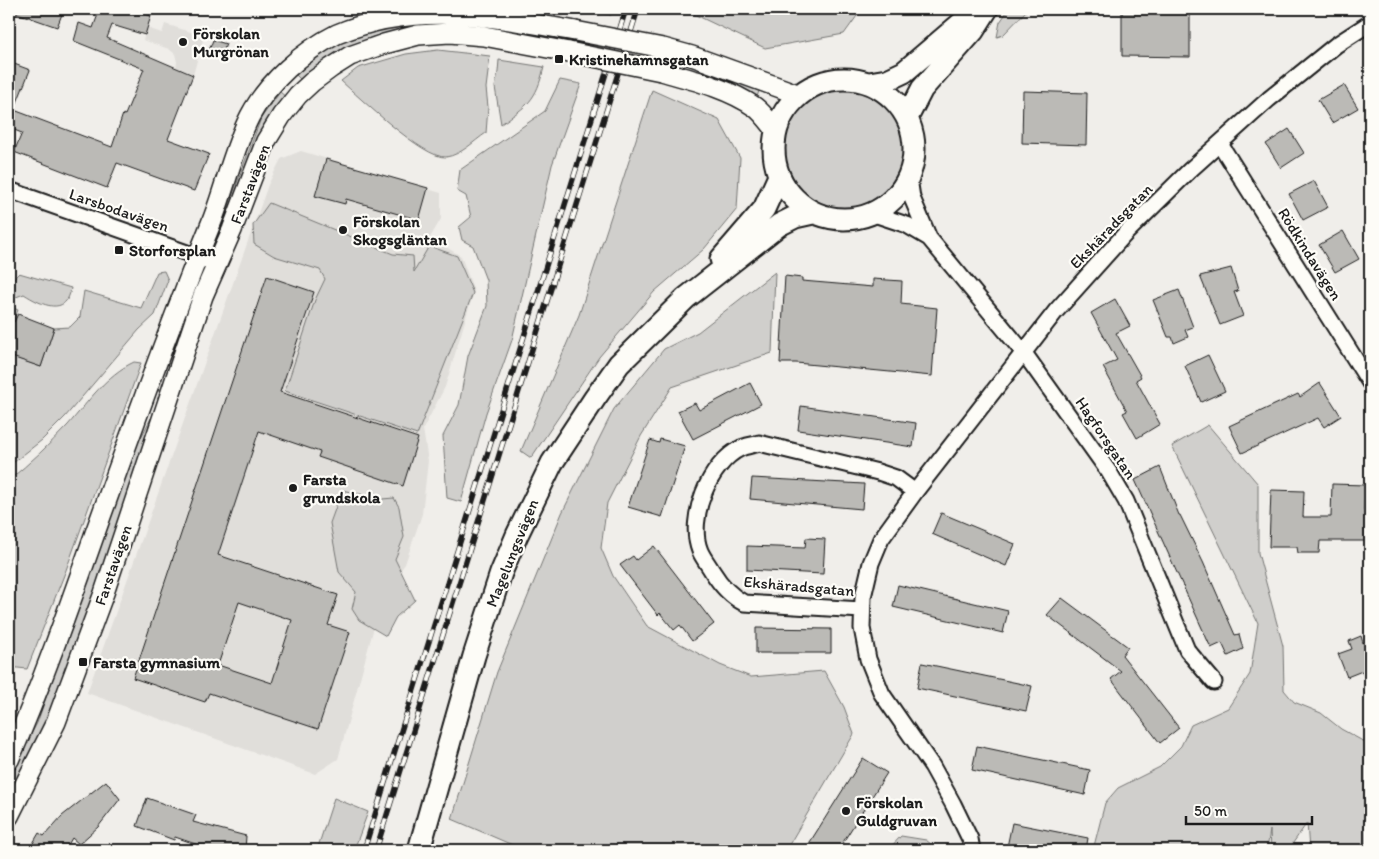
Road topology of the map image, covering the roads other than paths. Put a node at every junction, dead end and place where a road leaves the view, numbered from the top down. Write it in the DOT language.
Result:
graph roads {
  1 [pos="978,9"];
  2 [pos="987,9"];
  3 [pos="418,10"];
  4 [pos="1370,23"];
  5 [pos="418,34"];
  6 [pos="868,83"];
  7 [pos="800,95"];
  8 [pos="907,118"];
  9 [pos="776,130"];
  10 [pos="1220,144"];
  11 [pos="779,176"];
  12 [pos="909,178"];
  13 [pos="9,190"];
  14 [pos="813,213"];
  15 [pos="874,214"];
  16 [pos="929,238"];
  17 [pos="197,256"];
  18 [pos="218,264"];
  19 [pos="686,298"];
  20 [pos="1024,353"];
  21 [pos="1370,383"];
  22 [pos="915,492"];
  23 [pos="862,610"];
  24 [pos="1214,682"];
  25 [pos="9,760"];
  26 [pos="10,812"];
  27 [pos="418,850"];
  28 [pos="972,850"];
  1 -- 6 [label="main road"];
  2 -- 8 [label="main road"];
  3 -- 5 [label="street"];
  3 -- 7 [label="street, Farstavägen, bridge"];
  3 -- 17 [label="street, Farstavägen"];
  4 -- 10 [label="street, Ekshäradsgatan"];
  5 -- 9 [label="street, Farstavägen, bridge"];
  5 -- 18 [label="street, Farstavägen"];
  6 -- 7 [label="main road"];
  6 -- 8 [label="main road"];
  7 -- 9 [label="main road"];
  8 -- 12 [label="main road"];
  9 -- 11 [label="main road"];
  10 -- 20 [label="street, Ekshäradsgatan"];
  10 -- 21 [label="street, Rödkindavägen"];
  11 -- 14 [label="main road"];
  11 -- 19 [label="main road, Magelungsvägen"];
  12 -- 15 [label="main road"];
  12 -- 16 [label="street, Hagforsgatan"];
  13 -- 17 [label="street, Larsbodavägen"];
  14 -- 15 [label="main road"];
  14 -- 19 [label="main road, Magelungsvägen"];
  15 -- 16 [label="street, Hagforsgatan"];
  16 -- 20 [label="street, Hagforsgatan"];
  17 -- 18 [label="street, Larsbodavägen"];
  17 -- 25 [label="street, Farstavägen"];
  18 -- 26 [label="street, Farstavägen"];
  19 -- 27 [label="main road, Magelungsvägen"];
  20 -- 22 [label="street, Ekshäradsgatan"];
  20 -- 24 [label="street, Hagforsgatan"];
  22 -- 23 [label="street, Ekshäradsgatan"];
  22 -- 23 [label="street, Ekshäradsgatan"];
  23 -- 28 [label="street, Ekshäradsgatan"];
}
